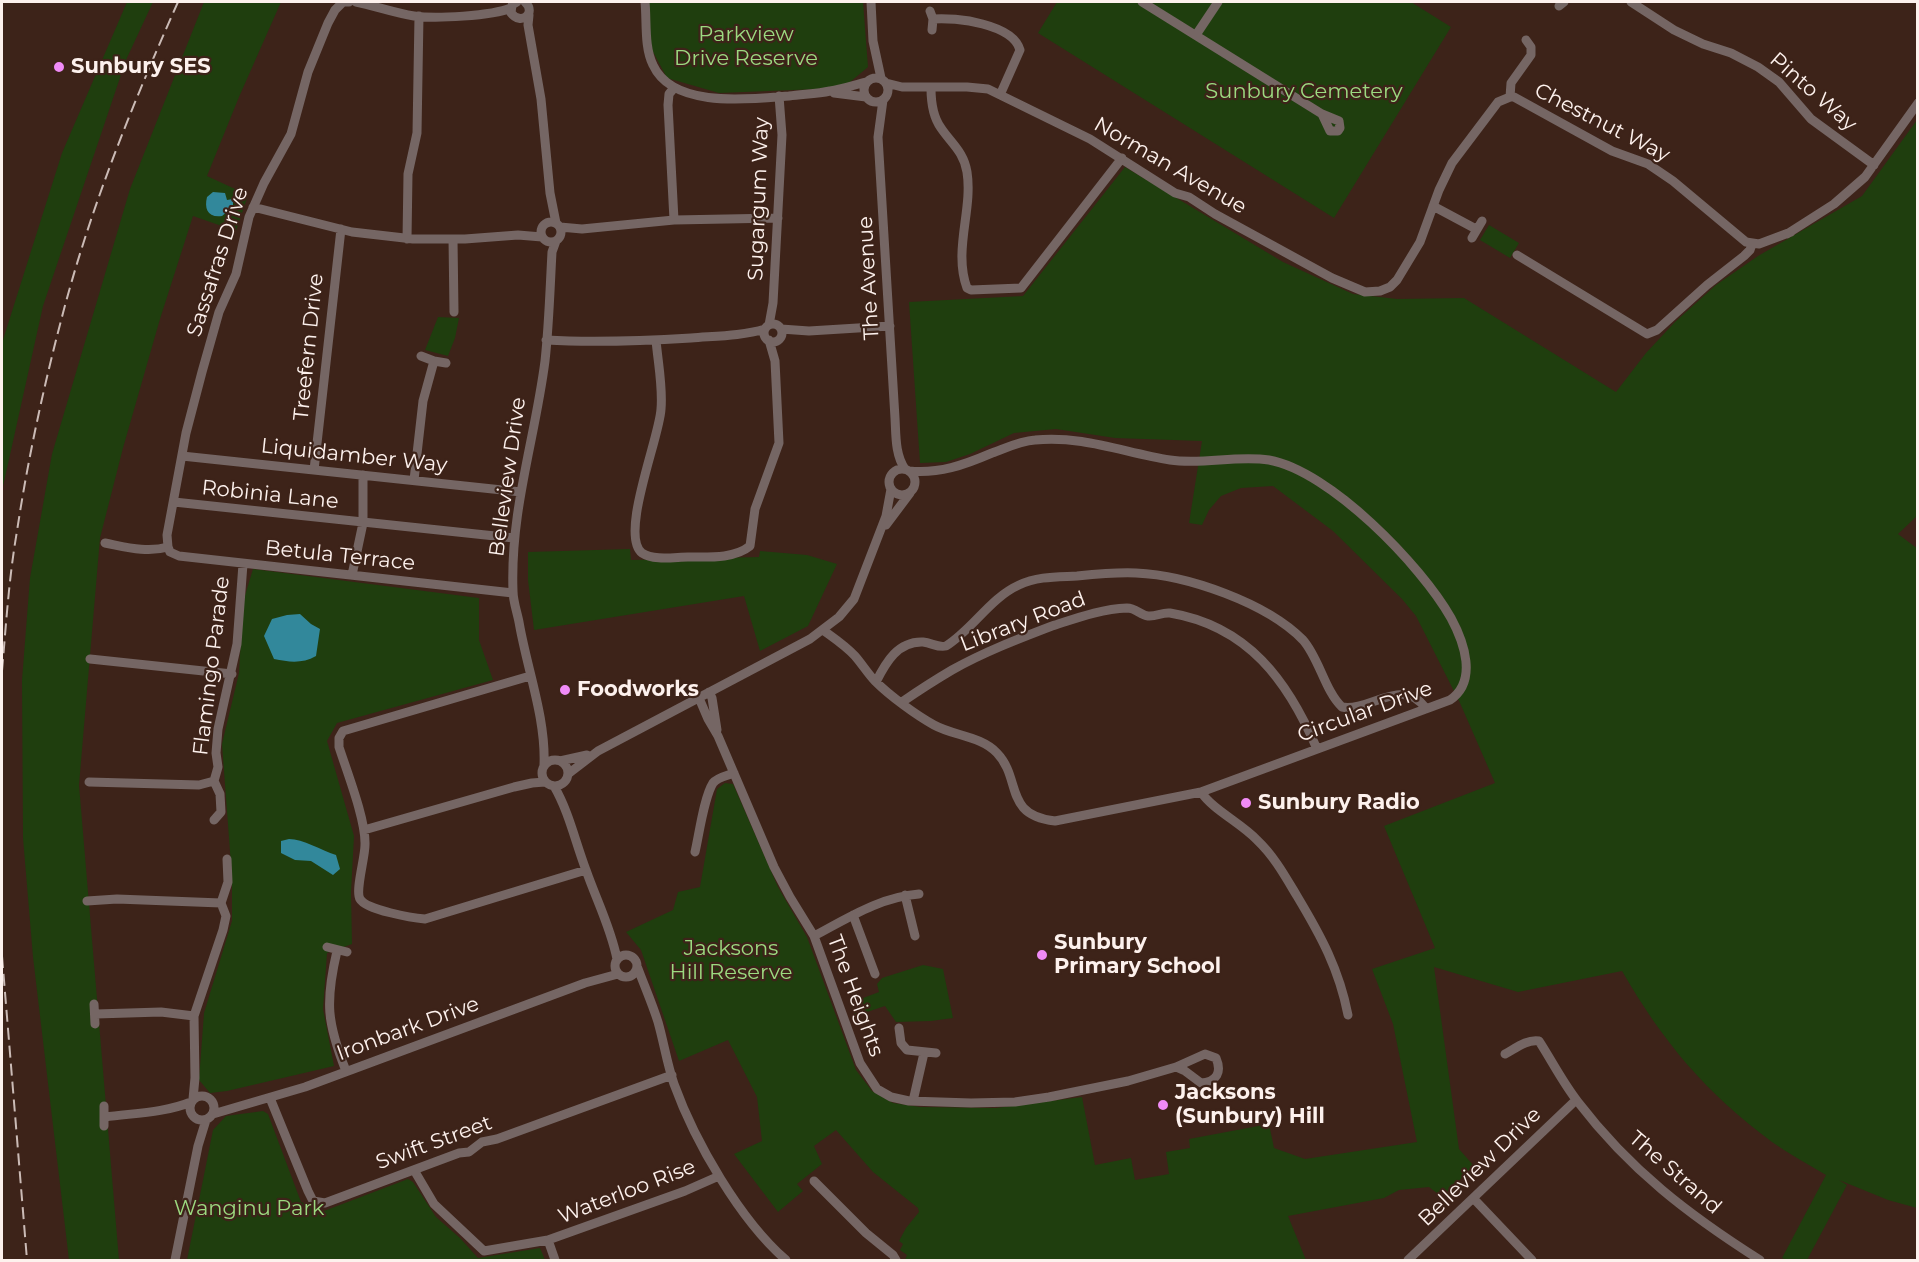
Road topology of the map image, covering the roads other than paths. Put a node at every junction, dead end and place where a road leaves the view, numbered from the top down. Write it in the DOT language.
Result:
graph roads {
  1 [pos="343,2"];
  2 [pos="349,2"];
  3 [pos="356,2"];
  4 [pos="525,2"];
  5 [pos="645,2"];
  6 [pos="871,2"];
  7 [pos="1142,2"];
  8 [pos="1218,2"];
  9 [pos="1631,2"];
  10 [pos="515,8"];
  11 [pos="529,15"];
  12 [pos="419,16"];
  13 [pos="932,30"];
  14 [pos="1196,35"];
  15 [pos="1526,40"];
  16 [pos="873,41"];
  17 [pos="532,44"];
  18 [pos="884,80"];
  19 [pos="867,81"];
  20 [pos="674,88"];
  21 [pos="928,88"];
  22 [pos="829,92"];
  23 [pos="1000,95"];
  24 [pos="779,96"];
  25 [pos="1510,97"];
  26 [pos="867,98"];
  27 [pos="885,98"];
  28 [pos="1917,103"];
  29 [pos="1322,114"];
  30 [pos="878,137"];
  31 [pos="1122,158"];
  32 [pos="1874,165"];
  33 [pos="1434,206"];
  34 [pos="254,207"];
  35 [pos="778,218"];
  36 [pos="674,220"];
  37 [pos="341,229"];
  38 [pos="1477,230"];
  39 [pos="551,232"];
  40 [pos="407,239"];
  41 [pos="453,239"];
  42 [pos="1751,247"];
  43 [pos="1517,254"];
  44 [pos="454,312"];
  45 [pos="890,326"];
  46 [pos="773,333"];
  47 [pos="546,340"];
  48 [pos="657,340"];
  49 [pos="421,356"];
  50 [pos="434,361"];
  51 [pos="446,363"];
  52 [pos="895,418"];
  53 [pos="182,456"];
  54 [pos="314,470"];
  55 [pos="907,470"];
  56 [pos="892,474"];
  57 [pos="363,475"];
  58 [pos="414,480"];
  59 [pos="891,489"];
  60 [pos="521,492"];
  61 [pos="910,492"];
  62 [pos="174,502"];
  63 [pos="363,523"];
  64 [pos="514,538"];
  65 [pos="105,543"];
  66 [pos="876,543"];
  67 [pos="168,547"];
  68 [pos="243,564"];
  69 [pos="352,575"];
  70 [pos="513,593"];
  71 [pos="823,630"];
  72 [pos="90,659"];
  73 [pos="232,674"];
  74 [pos="530,676"];
  75 [pos="876,682"];
  76 [pos="709,692"];
  77 [pos="699,698"];
  78 [pos="902,702"];
  79 [pos="1426,709"];
  80 [pos="542,725"];
  81 [pos="718,736"];
  82 [pos="1317,750"];
  83 [pos="598,751"];
  84 [pos="559,761"];
  85 [pos="734,773"];
  86 [pos="215,777"];
  87 [pos="546,777"];
  88 [pos="566,778"];
  89 [pos="89,782"];
  90 [pos="1201,792"];
  91 [pos="567,814"];
  92 [pos="214,820"];
  93 [pos="364,830"];
  94 [pos="695,852"];
  95 [pos="227,859"];
  96 [pos="586,870"];
  97 [pos="919,894"];
  98 [pos="905,895"];
  99 [pos="87,901"];
  100 [pos="221,903"];
  101 [pos="853,915"];
  102 [pos="609,930"];
  103 [pos="814,936"];
  104 [pos="915,936"];
  105 [pos="327,947"];
  106 [pos="630,955"];
  107 [pos="616,960"];
  108 [pos="638,966"];
  109 [pos="875,974"];
  110 [pos="622,975"];
  111 [pos="585,983"];
  112 [pos="648,993"];
  113 [pos="95,1014"];
  114 [pos="1348,1015"];
  115 [pos="194,1016"];
  116 [pos="899,1028"];
  117 [pos="924,1053"];
  118 [pos="936,1053"];
  119 [pos="1506,1054"];
  120 [pos="1176,1067"];
  121 [pos="346,1071"];
  122 [pos="672,1075"];
  123 [pos="195,1078"];
  124 [pos="270,1098"];
  125 [pos="208,1099"];
  126 [pos="192,1100"];
  127 [pos="1576,1100"];
  128 [pos="913,1101"];
  129 [pos="242,1104"];
  130 [pos="104,1106"];
  131 [pos="160,1110"];
  132 [pos="192,1115"];
  133 [pos="210,1117"];
  134 [pos="198,1146"];
  135 [pos="414,1170"];
  136 [pos="719,1176"];
  137 [pos="814,1181"];
  138 [pos="1474,1200"];
  139 [pos="548,1240"];
  140 [pos="783,1259"];
  141 [pos="175,1260"];
  142 [pos="555,1260"];
  143 [pos="896,1260"];
  144 [pos="1408,1260"];
  145 [pos="1532,1260"];
  146 [pos="1760,1260"];
  1 -- 2 [label="street"];
  1 -- 34 [label="street, Sassafras Drive"];
  3 -- 12 [label="street"];
  4 -- 11 [label="street, Belleview Drive"];
  5 -- 20 [label="street"];
  6 -- 16 [label="street"];
  7 -- 14 [label="street"];
  8 -- 14 [label="street"];
  9 -- 32 [label="street, Pinto Way"];
  10 -- 11 [label="street"];
  10 -- 12 [label="street"];
  10 -- 17 [label="street, Belleview Drive"];
  11 -- 17 [label="street, Belleview Drive"];
  12 -- 40 [label="street"];
  13 -- 23 [label="street"];
  14 -- 29 [label="street"];
  15 -- 25 [label="street"];
  16 -- 18 [label="street"];
  16 -- 19 [label="street"];
  17 -- 39 [label="street, Belleview Drive"];
  18 -- 19 [label="street"];
  18 -- 21 [label="street, Norman Avenue"];
  18 -- 27 [label="street"];
  19 -- 22 [label="street"];
  19 -- 26 [label="street"];
  20 -- 24 [label="street"];
  20 -- 36 [label="street"];
  21 -- 23 [label="street, Norman Avenue"];
  21 -- 27 [label="street, Norman Avenue"];
  21 -- 31 [label="street"];
  22 -- 24 [label="street"];
  22 -- 26 [label="street"];
  23 -- 31 [label="street, Norman Avenue"];
  24 -- 35 [label="street, Sugargum Way"];
  25 -- 33 [label="street"];
  25 -- 42 [label="street, Chestnut Way"];
  26 -- 27 [label="street"];
  26 -- 30 [label="street, The Avenue"];
  27 -- 30 [label="street, The Avenue"];
  28 -- 32 [label="street"];
  30 -- 45 [label="street, The Avenue"];
  31 -- 33 [label="street, Norman Avenue"];
  32 -- 42 [label="street"];
  33 -- 38 [label="street"];
  34 -- 37 [label="street"];
  34 -- 53 [label="street, Sassafras Drive"];
  35 -- 36 [label="street"];
  35 -- 46 [label="street, Sugargum Way"];
  36 -- 39 [label="street"];
  37 -- 40 [label="street"];
  37 -- 54 [label="street, Treefern Drive"];
  39 -- 41 [label="street"];
  39 -- 47 [label="street, Belleview Drive"];
  40 -- 41 [label="street"];
  41 -- 44 [label="street"];
  42 -- 43 [label="street"];
  45 -- 46 [label="street"];
  45 -- 52 [label="street, The Avenue"];
  46 -- 48 [label="street"];
  46 -- 48 [label="street, Sugargum Way"];
  47 -- 48 [label="street"];
  47 -- 60 [label="street, Belleview Drive"];
  49 -- 50 [label="street"];
  50 -- 51 [label="street"];
  50 -- 58 [label="street"];
  52 -- 55 [label="street, The Avenue"];
  52 -- 56 [label="street, The Avenue"];
  53 -- 54 [label="street, Liquidamber Way"];
  53 -- 62 [label="street, Sassafras Drive"];
  54 -- 57 [label="street, Liquidamber Way"];
  55 -- 56 [label="street"];
  55 -- 61 [label="street"];
  55 -- 79 [label="street, Circular Drive"];
  56 -- 59 [label="street"];
  57 -- 58 [label="street, Liquidamber Way"];
  57 -- 63 [label="street"];
  58 -- 60 [label="street, Liquidamber Way"];
  59 -- 61 [label="street"];
  59 -- 66 [label="street"];
  60 -- 64 [label="street, Belleview Drive"];
  61 -- 66 [label="street"];
  62 -- 63 [label="street, Robinia Lane"];
  62 -- 67 [label="street, Sassafras Drive"];
  63 -- 64 [label="street, Robinia Lane"];
  63 -- 69 [label="street"];
  64 -- 70 [label="street, Belleview Drive"];
  65 -- 67 [label="street"];
  66 -- 71 [label="street"];
  67 -- 68 [label="street, Betula Terrace"];
  68 -- 69 [label="street, Betula Terrace"];
  68 -- 73 [label="street, Flamingo Parade"];
  69 -- 70 [label="street, Betula Terrace"];
  70 -- 74 [label="street, Belleview Drive"];
  71 -- 75 [label="street, Circular Drive"];
  71 -- 76 [label="street"];
  72 -- 73 [label="street"];
  73 -- 86 [label="street, Flamingo Parade"];
  74 -- 80 [label="street, Belleview Drive"];
  74 -- 93 [label="street"];
  75 -- 78 [label="street, Circular Drive"];
  75 -- 79 [label="street"];
  76 -- 77 [label="street"];
  76 -- 81 [label="street, The Heights"];
  77 -- 81 [label="street, The Heights"];
  77 -- 83 [label="street"];
  78 -- 82 [label="street, Library Road"];
  78 -- 90 [label="street, Circular Drive"];
  79 -- 82 [label="street, Circular Drive"];
  80 -- 84 [label="street, Belleview Drive"];
  80 -- 87 [label="street, Belleview Drive"];
  81 -- 85 [label="street, The Heights"];
  82 -- 90 [label="street, Circular Drive"];
  83 -- 84 [label="street"];
  83 -- 88 [label="street"];
  84 -- 87 [label="street"];
  84 -- 88 [label="street"];
  85 -- 94 [label="street"];
  85 -- 103 [label="street, The Heights"];
  86 -- 89 [label="street"];
  86 -- 92 [label="street, Flamingo Parade"];
  87 -- 88 [label="street"];
  87 -- 91 [label="street, Belleview Drive"];
  87 -- 93 [label="street"];
  88 -- 91 [label="street, Belleview Drive"];
  90 -- 114 [label="street"];
  91 -- 96 [label="street, Belleview Drive"];
  93 -- 96 [label="street"];
  95 -- 100 [label="street"];
  96 -- 102 [label="street, Belleview Drive"];
  97 -- 98 [label="street"];
  98 -- 101 [label="street"];
  98 -- 104 [label="street"];
  99 -- 100 [label="street"];
  100 -- 115 [label="street"];
  101 -- 103 [label="street"];
  101 -- 109 [label="street"];
  102 -- 106 [label="street, Belleview Drive"];
  102 -- 107 [label="street, Belleview Drive"];
  103 -- 128 [label="street, The Heights"];
  105 -- 121 [label="street"];
  106 -- 107 [label="street"];
  106 -- 108 [label="street"];
  107 -- 110 [label="street"];
  107 -- 111 [label="street, Ironbark Drive"];
  108 -- 110 [label="street"];
  108 -- 112 [label="street"];
  110 -- 111 [label="street, Ironbark Drive"];
  110 -- 112 [label="street"];
  111 -- 121 [label="street, Ironbark Drive"];
  112 -- 122 [label="street"];
  113 -- 115 [label="street"];
  115 -- 123 [label="street"];
  116 -- 117 [label="street"];
  117 -- 118 [label="street"];
  117 -- 128 [label="street"];
  119 -- 127 [label="street, The Strand"];
  120 -- 128 [label="street, The Heights"];
  121 -- 124 [label="street, Ironbark Drive"];
  122 -- 135 [label="street, Swift Street"];
  122 -- 136 [label="street"];
  123 -- 125 [label="street"];
  123 -- 126 [label="street"];
  124 -- 129 [label="street, Ironbark Drive"];
  124 -- 135 [label="street, Swift Street"];
  125 -- 126 [label="street"];
  125 -- 129 [label="street, Ironbark Drive"];
  125 -- 133 [label="street"];
  126 -- 131 [label="street"];
  126 -- 132 [label="street"];
  127 -- 138 [label="street, Belleview Drive"];
  127 -- 146 [label="street, The Strand"];
  129 -- 133 [label="street, Ironbark Drive"];
  130 -- 131 [label="street"];
  131 -- 132 [label="street"];
  132 -- 133 [label="street"];
  132 -- 134 [label="street"];
  133 -- 134 [label="street"];
  134 -- 141 [label="street"];
  135 -- 139 [label="street, Waterloo Rise"];
  136 -- 139 [label="street, Waterloo Rise"];
  136 -- 140 [label="street"];
  137 -- 143 [label="street"];
  138 -- 144 [label="street, Belleview Drive"];
  138 -- 145 [label="street"];
  139 -- 142 [label="street"];
}
